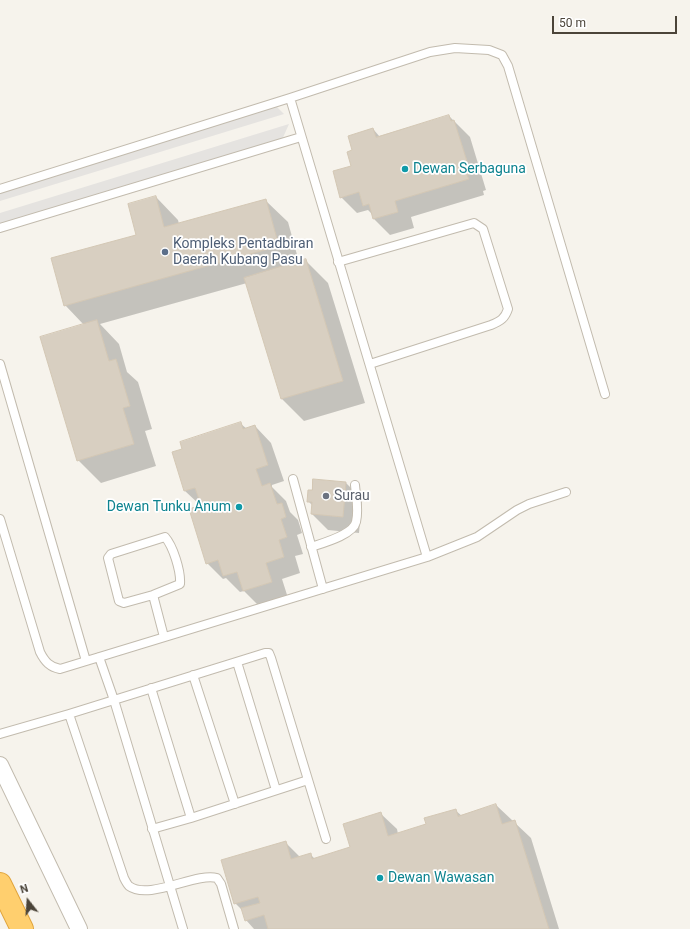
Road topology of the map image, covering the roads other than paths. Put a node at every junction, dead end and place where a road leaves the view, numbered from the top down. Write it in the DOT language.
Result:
graph roads {
  1 [pos="290,98"];
  2 [pos="301,138"];
  3 [pos="0,189"];
  4 [pos="0,228"];
  5 [pos="338,262"];
  6 [pos="0,364"];
  7 [pos="370,364"];
  8 [pos="604,394"];
  9 [pos="293,479"];
  10 [pos="355,485"];
  11 [pos="566,492"];
  12 [pos="0,519"];
  13 [pos="311,547"];
  14 [pos="427,557"];
  15 [pos="322,589"];
  16 [pos="153,595"];
  17 [pos="164,637"];
  18 [pos="99,657"];
  19 [pos="86,661"];
  20 [pos="237,662"];
  21 [pos="193,675"];
  22 [pos="151,688"];
  23 [pos="114,700"];
  24 [pos="69,714"];
  25 [pos="0,734"];
  26 [pos="0,765"];
  27 [pos="308,780"];
  28 [pos="276,790"];
  29 [pos="235,804"];
  30 [pos="191,818"];
  31 [pos="152,829"];
  32 [pos="326,839"];
  33 [pos="0,884"];
  34 [pos="170,887"];
  35 [pos="22,929"];
  36 [pos="79,929"];
  37 [pos="183,929"];
  38 [pos="234,929"];
  1 -- 2 [label="lane"];
  1 -- 3 [label="lane"];
  1 -- 8 [label="lane"];
  2 -- 4 [label="lane"];
  2 -- 5 [label="lane"];
  5 -- 7 [label="lane"];
  5 -- 7 [label="lane"];
  6 -- 19 [label="lane"];
  7 -- 14 [label="lane"];
  9 -- 13 [label="lane"];
  10 -- 13 [label="lane"];
  11 -- 14 [label="lane"];
  12 -- 19 [label="lane"];
  13 -- 15 [label="lane"];
  14 -- 15 [label="lane"];
  15 -- 17 [label="lane"];
  16 -- 16 [label="lane"];
  16 -- 17 [label="lane"];
  17 -- 18 [label="lane"];
  18 -- 19 [label="lane"];
  18 -- 23 [label="lane"];
  20 -- 21 [label="lane"];
  20 -- 27 [label="lane"];
  20 -- 28 [label="lane"];
  21 -- 22 [label="lane"];
  21 -- 29 [label="lane"];
  22 -- 23 [label="lane"];
  22 -- 30 [label="lane"];
  23 -- 24 [label="lane"];
  23 -- 31 [label="lane"];
  24 -- 25 [label="lane"];
  24 -- 34 [label="lane"];
  26 -- 36 [label="street"];
  27 -- 28 [label="lane"];
  27 -- 32 [label="lane"];
  28 -- 29 [label="lane"];
  29 -- 30 [label="lane"];
  30 -- 31 [label="lane"];
  31 -- 34 [label="lane"];
  33 -- 35 [label="highway"];
  34 -- 37 [label="lane"];
  34 -- 38 [label="lane"];
}
